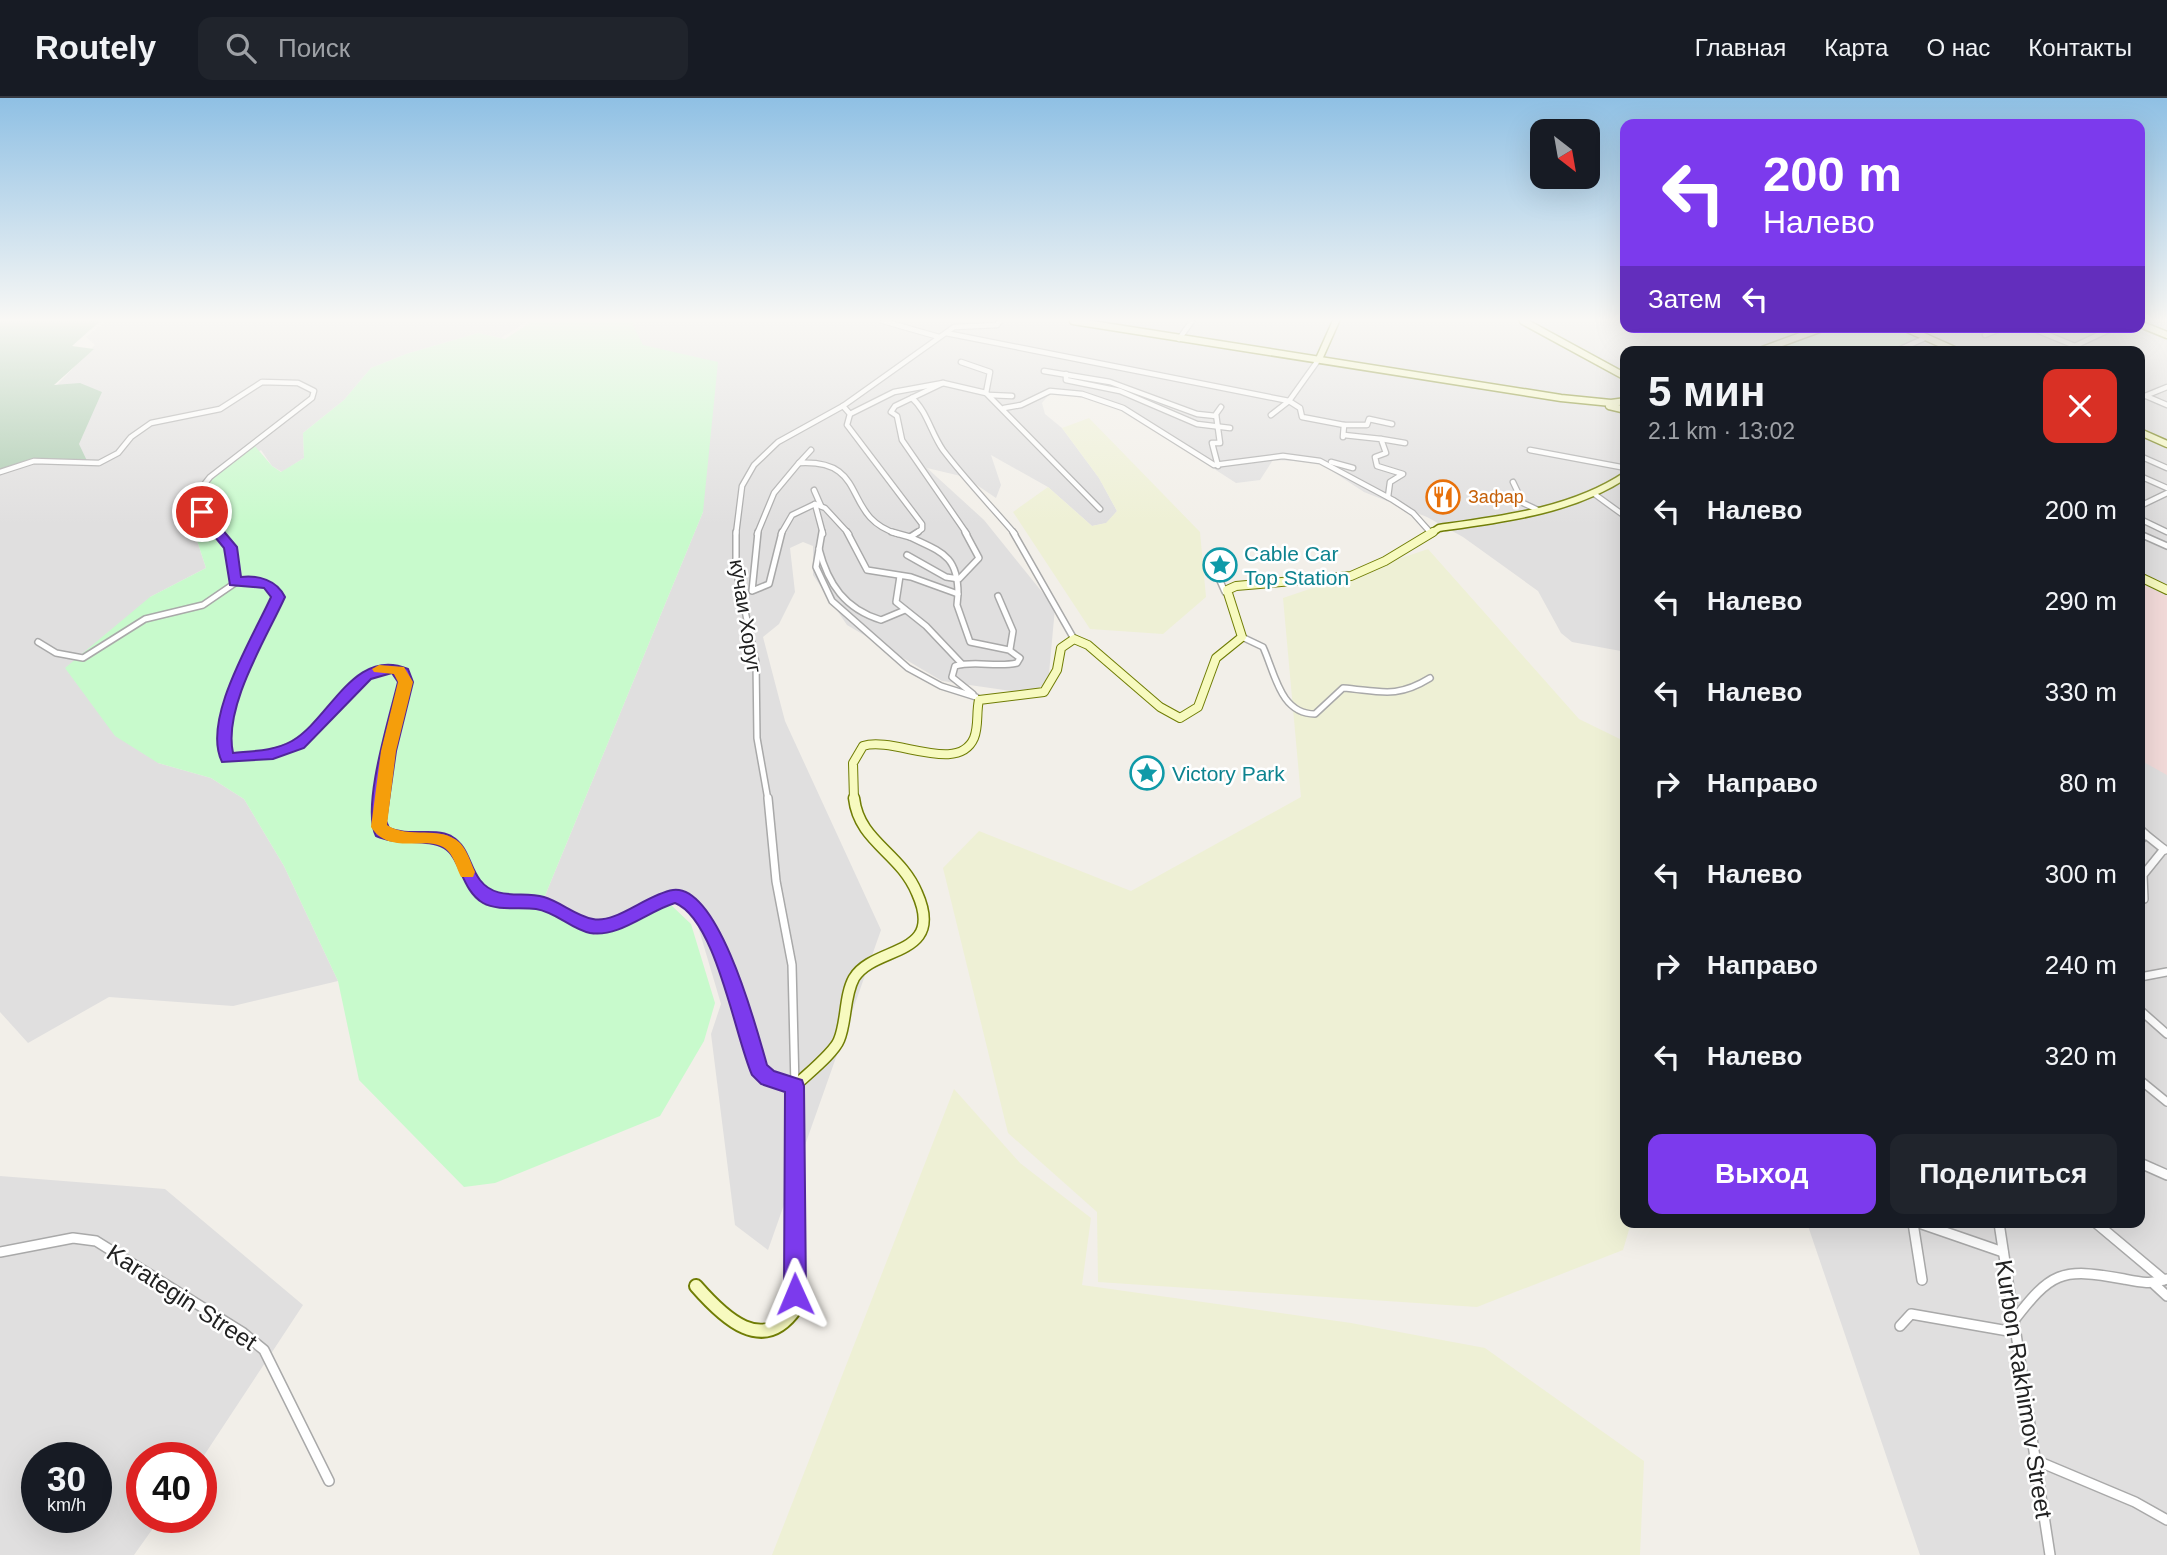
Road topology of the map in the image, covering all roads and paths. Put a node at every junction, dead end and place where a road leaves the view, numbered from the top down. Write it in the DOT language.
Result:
graph roads {
  1 [pos="249,389"];
  2 [pos="312,389"];
  3 [pos="867,389"];
  4 [pos="914,389"];
  5 [pos="931,389"];
  6 [pos="968,389"];
  7 [pos="988,389"];
  8 [pos="1109,389"];
  9 [pos="1130,389"];
  10 [pos="1232,389"];
  11 [pos="1298,389"];
  12 [pos="1513,389"];
  13 [pos="2162,389"];
  14 [pos="988,394"];
  15 [pos="1012,396"];
  16 [pos="2145,396"];
  17 [pos="912,398"];
  18 [pos="2145,398"];
  19 [pos="1289,401"];
  20 [pos="1590,401"];
  21 [pos="1620,401"];
  22 [pos="2167,405"];
  23 [pos="843,406"];
  24 [pos="1221,407"];
  25 [pos="1004,408"];
  26 [pos="1620,408"];
  27 [pos="850,414"];
  28 [pos="1271,415"];
  29 [pos="1216,416"];
  30 [pos="1392,424"];
  31 [pos="1344,425"];
  32 [pos="1220,427"];
  33 [pos="1230,428"];
  34 [pos="2145,434"];
  35 [pos="1381,439"];
  36 [pos="1405,443"];
  37 [pos="2167,444"];
  38 [pos="811,450"];
  39 [pos="1530,450"];
  40 [pos="1320,458"];
  41 [pos="2145,458"];
  42 [pos="799,463"];
  43 [pos="1330,463"];
  44 [pos="1218,466"];
  45 [pos="1620,467"];
  46 [pos="1353,468"];
  47 [pos="2167,468"];
  48 [pos="0,472"];
  49 [pos="2145,478"];
  50 [pos="1620,479"];
  51 [pos="1513,482"];
  52 [pos="814,490"];
  53 [pos="2167,490"];
  54 [pos="1593,494"];
  55 [pos="1388,497"];
  56 [pos="2145,498"];
  57 [pos="2150,501"];
  58 [pos="2145,504"];
  59 [pos="818,505"];
  60 [pos="1100,509"];
  61 [pos="1538,510"];
  62 [pos="1620,513"];
  63 [pos="2145,521"];
  64 [pos="1430,532"];
  65 [pos="2167,532"];
  66 [pos="2145,536"];
  67 [pos="910,537"];
  68 [pos="819,547"];
  69 [pos="2167,547"];
  70 [pos="907,555"];
  71 [pos="1217,574"];
  72 [pos="900,576"];
  73 [pos="959,579"];
  74 [pos="2145,579"];
  75 [pos="235,583"];
  76 [pos="2167,590"];
  77 [pos="752,592"];
  78 [pos="1225,592"];
  79 [pos="741,594"];
  80 [pos="958,594"];
  81 [pos="998,596"];
  82 [pos="905,610"];
  83 [pos="1242,637"];
  84 [pos="1074,639"];
  85 [pos="38,642"];
  86 [pos="1010,649"];
  87 [pos="962,664"];
  88 [pos="1430,678"];
  89 [pos="978,698"];
  90 [pos="2145,833"];
  91 [pos="2166,850"];
  92 [pos="2145,873"];
  93 [pos="2167,972"];
  94 [pos="2145,977"];
  95 [pos="2145,1014"];
  96 [pos="2167,1034"];
  97 [pos="2145,1084"];
  98 [pos="795,1086"];
  99 [pos="2167,1102"];
  100 [pos="2145,1165"];
  101 [pos="2167,1175"];
  102 [pos="1914,1228"];
  103 [pos="1933,1228"];
  104 [pos="2000,1228"];
  105 [pos="2102,1228"];
  106 [pos="0,1252"];
  107 [pos="2003,1252"];
  108 [pos="1922,1280"];
  109 [pos="2162,1281"];
  110 [pos="696,1286"];
  111 [pos="2167,1296"];
  112 [pos="1900,1326"];
  113 [pos="2013,1328"];
  114 [pos="2035,1460"];
  115 [pos="329,1481"];
  116 [pos="2167,1520"];
  117 [pos="2050,1555"];
  1 -- 48 [label="street"];
  2 -- 75 [label="street"];
  3 -- 23 [label="street, кӯчаи Хоруг"];
  4 -- 27 [label="street"];
  5 -- 17 [label="street"];
  6 -- 14 [label="street"];
  7 -- 14 [label="street"];
  8 -- 32 [label="street"];
  9 -- 29 [label="street"];
  10 -- 19 [label="street"];
  11 -- 19 [label="street"];
  12 -- 20 [label="street"];
  13 -- 16 [label="street"];
  14 -- 15 [label="street"];
  14 -- 25 [label="street"];
  17 -- 73 [label="street"];
  17 -- 84 [label="street"];
  18 -- 22 [label="street"];
  19 -- 28 [label="street"];
  19 -- 31 [label="street"];
  20 -- 21 [label="street"];
  20 -- 26 [label="street"];
  23 -- 27 [label="street"];
  23 -- 79 [label="street, кӯчаи Хоруг"];
  24 -- 29 [label="street"];
  25 -- 44 [label="street"];
  25 -- 60 [label="street"];
  27 -- 67 [label="street"];
  29 -- 32 [label="street"];
  30 -- 31 [label="street"];
  31 -- 35 [label="street"];
  32 -- 33 [label="street"];
  32 -- 44 [label="street"];
  34 -- 37 [label="street"];
  35 -- 36 [label="street"];
  35 -- 55 [label="street"];
  38 -- 42 [label="street"];
  39 -- 45 [label="street"];
  40 -- 43 [label="street"];
  41 -- 47 [label="street"];
  42 -- 67 [label="street"];
  42 -- 77 [label="street"];
  43 -- 44 [label="street"];
  43 -- 46 [label="street"];
  43 -- 55 [label="street"];
  49 -- 53 [label="street"];
  50 -- 54 [label="street"];
  51 -- 61 [label="street"];
  52 -- 59 [label="street"];
  53 -- 57 [label="street"];
  54 -- 61 [label="street"];
  54 -- 62 [label="street"];
  55 -- 64 [label="street"];
  56 -- 57 [label="street"];
  57 -- 58 [label="street"];
  59 -- 68 [label="street"];
  59 -- 72 [label="street"];
  59 -- 77 [label="street"];
  61 -- 64 [label="street"];
  63 -- 65 [label="street"];
  64 -- 78 [label="street"];
  66 -- 69 [label="street"];
  67 -- 73 [label="street"];
  68 -- 82 [label="street"];
  68 -- 89 [label="street"];
  70 -- 73 [label="street"];
  71 -- 78 [label="street"];
  72 -- 80 [label="street"];
  72 -- 82 [label="street"];
  73 -- 80 [label="street"];
  74 -- 76 [label="street"];
  75 -- 85 [label="street"];
  75 -- 98 [label="street"];
  77 -- 79 [label="street"];
  78 -- 83 [label="street"];
  79 -- 98 [label="street, кӯчаи Хоруг"];
  80 -- 86 [label="street"];
  81 -- 86 [label="street"];
  82 -- 87 [label="street"];
  83 -- 84 [label="street"];
  83 -- 88 [label="street"];
  84 -- 89 [label="street"];
  86 -- 87 [label="street"];
  87 -- 89 [label="street"];
  89 -- 98 [label="street"];
  90 -- 91 [label="street"];
  91 -- 92 [label="street"];
  93 -- 94 [label="street"];
  95 -- 96 [label="street"];
  97 -- 99 [label="street"];
  98 -- 110 [label="street"];
  100 -- 101 [label="street"];
  102 -- 108 [label="street"];
  103 -- 107 [label="street"];
  104 -- 107 [label="street, Kurbon Rakhimov Street"];
  105 -- 109 [label="street"];
  106 -- 115 [label="street, Karategin Street"];
  107 -- 113 [label="street, Kurbon Rakhimov Street"];
  109 -- 111 [label="street"];
  109 -- 113 [label="street"];
  112 -- 113 [label="street"];
  113 -- 114 [label="street, Kurbon Rakhimov Street"];
  114 -- 116 [label="street"];
  114 -- 117 [label="street, Kurbon Rakhimov Street"];
}
